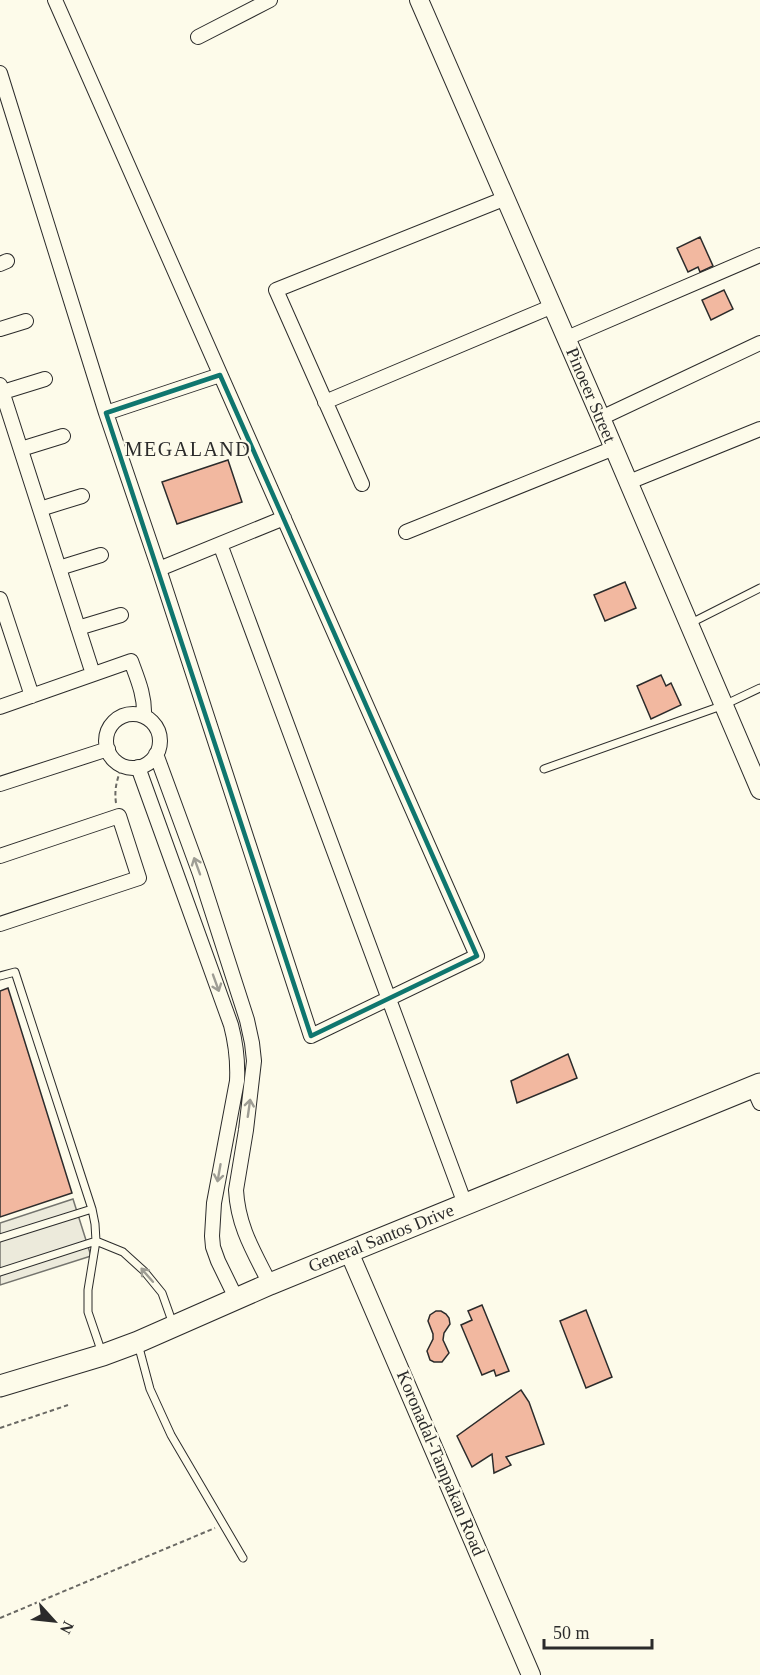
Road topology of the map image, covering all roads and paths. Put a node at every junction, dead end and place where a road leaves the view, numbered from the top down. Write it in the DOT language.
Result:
graph roads {
  1 [pos="55,0"];
  2 [pos="270,0"];
  3 [pos="419,0"];
  4 [pos="198,37"];
  5 [pos="0,73"];
  6 [pos="506,198"];
  7 [pos="760,255"];
  8 [pos="552,306"];
  9 [pos="26,321"];
  10 [pos="0,329"];
  11 [pos="567,338"];
  12 [pos="760,344"];
  13 [pos="220,375"];
  14 [pos="45,379"];
  15 [pos="1,388"];
  16 [pos="325,402"];
  17 [pos="106,412"];
  18 [pos="601,418"];
  19 [pos="760,429"];
  20 [pos="63,436"];
  21 [pos="614,448"];
  22 [pos="21,449"];
  23 [pos="629,482"];
  24 [pos="362,484"];
  25 [pos="82,496"];
  26 [pos="40,509"];
  27 [pos="284,518"];
  28 [pos="405,532"];
  29 [pos="220,544"];
  30 [pos="101,555"];
  31 [pos="59,568"];
  32 [pos="159,568"];
  33 [pos="760,588"];
  34 [pos="0,599"];
  35 [pos="121,615"];
  36 [pos="689,624"];
  37 [pos="78,628"];
  38 [pos="93,674"];
  39 [pos="760,688"];
  40 [pos="32,696"];
  41 [pos="724,705"];
  42 [pos="0,707"];
  43 [pos="144,716"];
  44 [pos="108,749"];
  45 [pos="156,754"];
  46 [pos="123,765"];
  47 [pos="138,767"];
  48 [pos="544,769"];
  49 [pos="0,784"];
  50 [pos="760,790"];
  51 [pos="119,816"];
  52 [pos="0,856"];
  53 [pos="0,924"];
  54 [pos="0,976"];
  55 [pos="389,999"];
  56 [pos="758,1091"];
  57 [pos="465,1204"];
  58 [pos="92,1209"];
  59 [pos="0,1238"];
  60 [pos="96,1241"];
  61 [pos="349,1252"];
  62 [pos="0,1272"];
  63 [pos="270,1284"];
  64 [pos="236,1298"];
  65 [pos="173,1326"];
  66 [pos="138,1342"];
  67 [pos="103,1355"];
  68 [pos="0,1386"];
  69 [pos="68,1405"];
  70 [pos="0,1428"];
  71 [pos="223,1525"];
  72 [pos="243,1558"];
  73 [pos="0,1618"];
  74 [pos="531,1675"];
  1 -- 13 [label="street"];
  2 -- 4 [label="street"];
  3 -- 6 [label="main road, Pinoeer Street"];
  5 -- 17 [label="street"];
  6 -- 8 [label="main road, Pinoeer Street"];
  6 -- 16 [label="street"];
  7 -- 11 [label="street"];
  8 -- 11 [label="main road, Pinoeer Street"];
  8 -- 16 [label="street"];
  9 -- 10 [label="street"];
  11 -- 18 [label="main road, Pinoeer Street"];
  12 -- 18 [label="street"];
  13 -- 17 [label="street"];
  13 -- 27 [label="street"];
  14 -- 15 [label="street"];
  15 -- 22 [label="street"];
  16 -- 24 [label="street"];
  17 -- 32 [label="street"];
  18 -- 21 [label="main road, Pinoeer Street"];
  19 -- 23 [label="street"];
  20 -- 22 [label="street"];
  21 -- 23 [label="main road, Pinoeer Street"];
  21 -- 28 [label="street"];
  22 -- 26 [label="street"];
  23 -- 36 [label="main road, Pinoeer Street"];
  25 -- 26 [label="street"];
  26 -- 31 [label="street"];
  27 -- 29 [label="street"];
  27 -- 55 [label="street"];
  29 -- 32 [label="street"];
  29 -- 55 [label="street"];
  30 -- 31 [label="street"];
  31 -- 37 [label="street"];
  32 -- 55 [label="street"];
  33 -- 36 [label="lane"];
  34 -- 40 [label="street"];
  35 -- 37 [label="street"];
  36 -- 41 [label="main road, Pinoeer Street"];
  37 -- 38 [label="street"];
  38 -- 40 [label="street"];
  38 -- 43 [label="street"];
  39 -- 41 [label="lane"];
  40 -- 42 [label="street"];
  41 -- 48 [label="lane"];
  41 -- 50 [label="main road, Pinoeer Street"];
  43 -- 44 [label="street"];
  43 -- 45 [label="street"];
  44 -- 46 [label="street"];
  44 -- 49 [label="street"];
  45 -- 47 [label="street"];
  63 -- 45 [label="street, one-way"];
  46 -- 47 [label="street"];
  46 -- 51 [label="path"];
  47 -- 64 [label="street, one-way"];
  51 -- 52 [label="street"];
  51 -- 53 [label="street"];
  54 -- 58 [label="lane"];
  55 -- 57 [label="street"];
  56 -- 57 [label="highway, General Santos Drive"];
  57 -- 61 [label="highway, General Santos Drive"];
  58 -- 59 [label="lane"];
  58 -- 60 [label="lane"];
  60 -- 62 [label="lane"];
  65 -- 60 [label="lane, one-way"];
  60 -- 67 [label="lane"];
  61 -- 63 [label="highway, General Santos Drive"];
  61 -- 74 [label="main road, Koronadal-Tampakan Road"];
  63 -- 64 [label="highway, General Santos Drive"];
  64 -- 65 [label="highway, General Santos Drive"];
  65 -- 66 [label="highway, General Santos Drive"];
  66 -- 67 [label="highway, General Santos Drive"];
  66 -- 71 [label="lane"];
  67 -- 68 [label="highway, General Santos Drive"];
  69 -- 70 [label="path"];
  71 -- 72 [label="lane"];
  71 -- 73 [label="path"];
}
